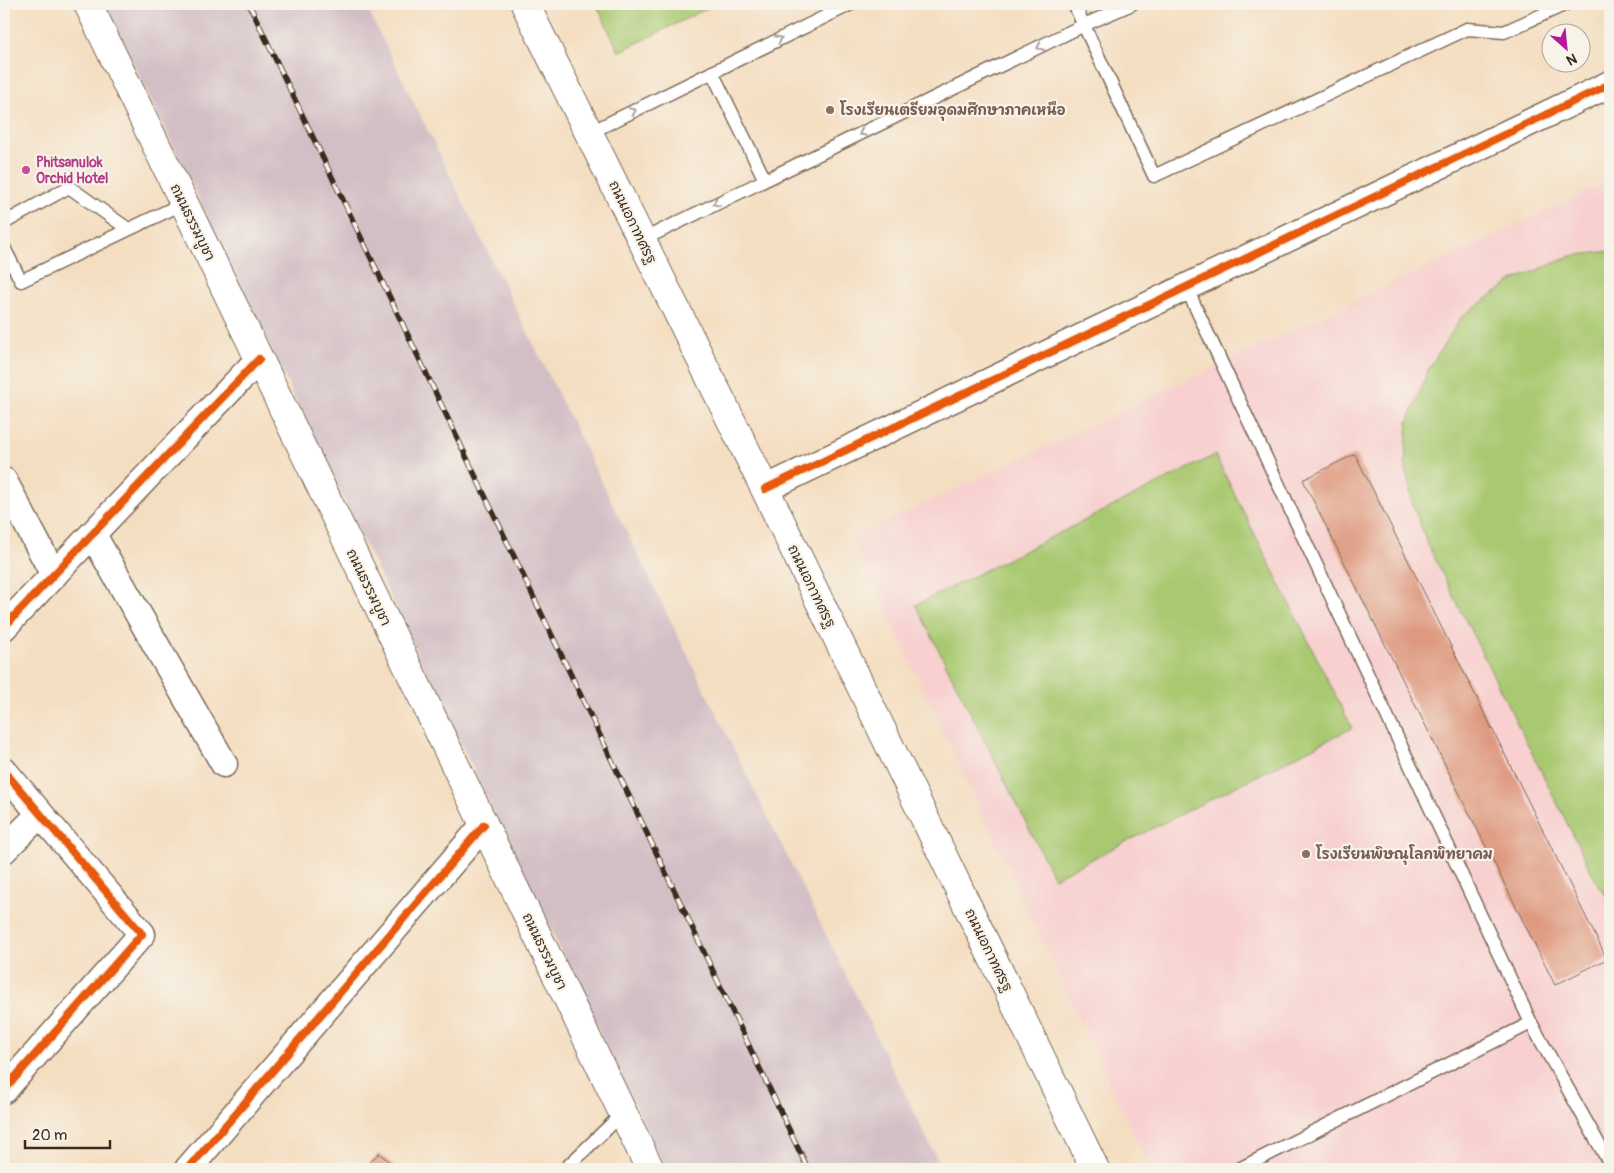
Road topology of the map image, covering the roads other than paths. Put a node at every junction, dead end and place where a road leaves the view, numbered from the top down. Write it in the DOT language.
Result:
graph roads {
  1 [pos="88,4"];
  2 [pos="525,4"];
  3 [pos="851,4"];
  4 [pos="1074,4"];
  5 [pos="1132,4"];
  6 [pos="1566,4"];
  7 [pos="1084,25"];
  8 [pos="712,72"];
  9 [pos="1610,84"];
  10 [pos="589,133"];
  11 [pos="765,180"];
  12 [pos="184,203"];
  13 [pos="4,223"];
  14 [pos="128,229"];
  15 [pos="642,240"];
  16 [pos="4,248"];
  17 [pos="1186,287"];
  18 [pos="259,359"];
  19 [pos="4,481"];
  20 [pos="765,489"];
  21 [pos="92,535"];
  22 [pos="54,575"];
  23 [pos="4,628"];
  24 [pos="224,764"];
  25 [pos="4,771"];
  26 [pos="39,814"];
  27 [pos="484,825"];
  28 [pos="4,850"];
  29 [pos="1531,1023"];
  30 [pos="4,1090"];
  31 [pos="623,1113"];
  32 [pos="1610,1159"];
  33 [pos="188,1169"];
  34 [pos="565,1169"];
  35 [pos="650,1169"];
  36 [pos="1095,1169"];
  37 [pos="1239,1169"];
  1 -- 12 [label="main road, ถนนธรรมบูชา"];
  2 -- 10 [label="main road, ถนนเอกาทศรฐ"];
  8 -- 3 [label="lane, one-way"];
  4 -- 7 [label="lane"];
  5 -- 7 [label="lane"];
  6 -- 7 [label="lane"];
  7 -- 11 [label="lane, one-way"];
  10 -- 8 [label="lane, one-way"];
  8 -- 11 [label="lane"];
  9 -- 17 [label="street"];
  10 -- 15 [label="main road, ถนนเอกาทศรฐ"];
  11 -- 15 [label="lane, one-way"];
  12 -- 14 [label="lane"];
  12 -- 18 [label="main road, ถนนธรรมบูชา"];
  13 -- 14 [label="lane"];
  14 -- 16 [label="lane"];
  15 -- 20 [label="main road, ถนนเอกาทศรฐ"];
  17 -- 20 [label="street"];
  17 -- 29 [label="lane"];
  18 -- 21 [label="street"];
  18 -- 27 [label="main road, ถนนธรรมบูชา"];
  19 -- 22 [label="street"];
  20 -- 36 [label="main road, ถนนเอกาทศรฐ"];
  21 -- 22 [label="street"];
  21 -- 24 [label="street"];
  22 -- 23 [label="street"];
  25 -- 26 [label="street"];
  26 -- 28 [label="street"];
  26 -- 30 [label="street"];
  27 -- 31 [label="main road, ถนนธรรมบูชา"];
  27 -- 33 [label="street"];
  29 -- 32 [label="lane"];
  29 -- 37 [label="lane"];
  31 -- 34 [label="lane"];
  31 -- 35 [label="main road, ถนนธรรมบูชา"];
}
